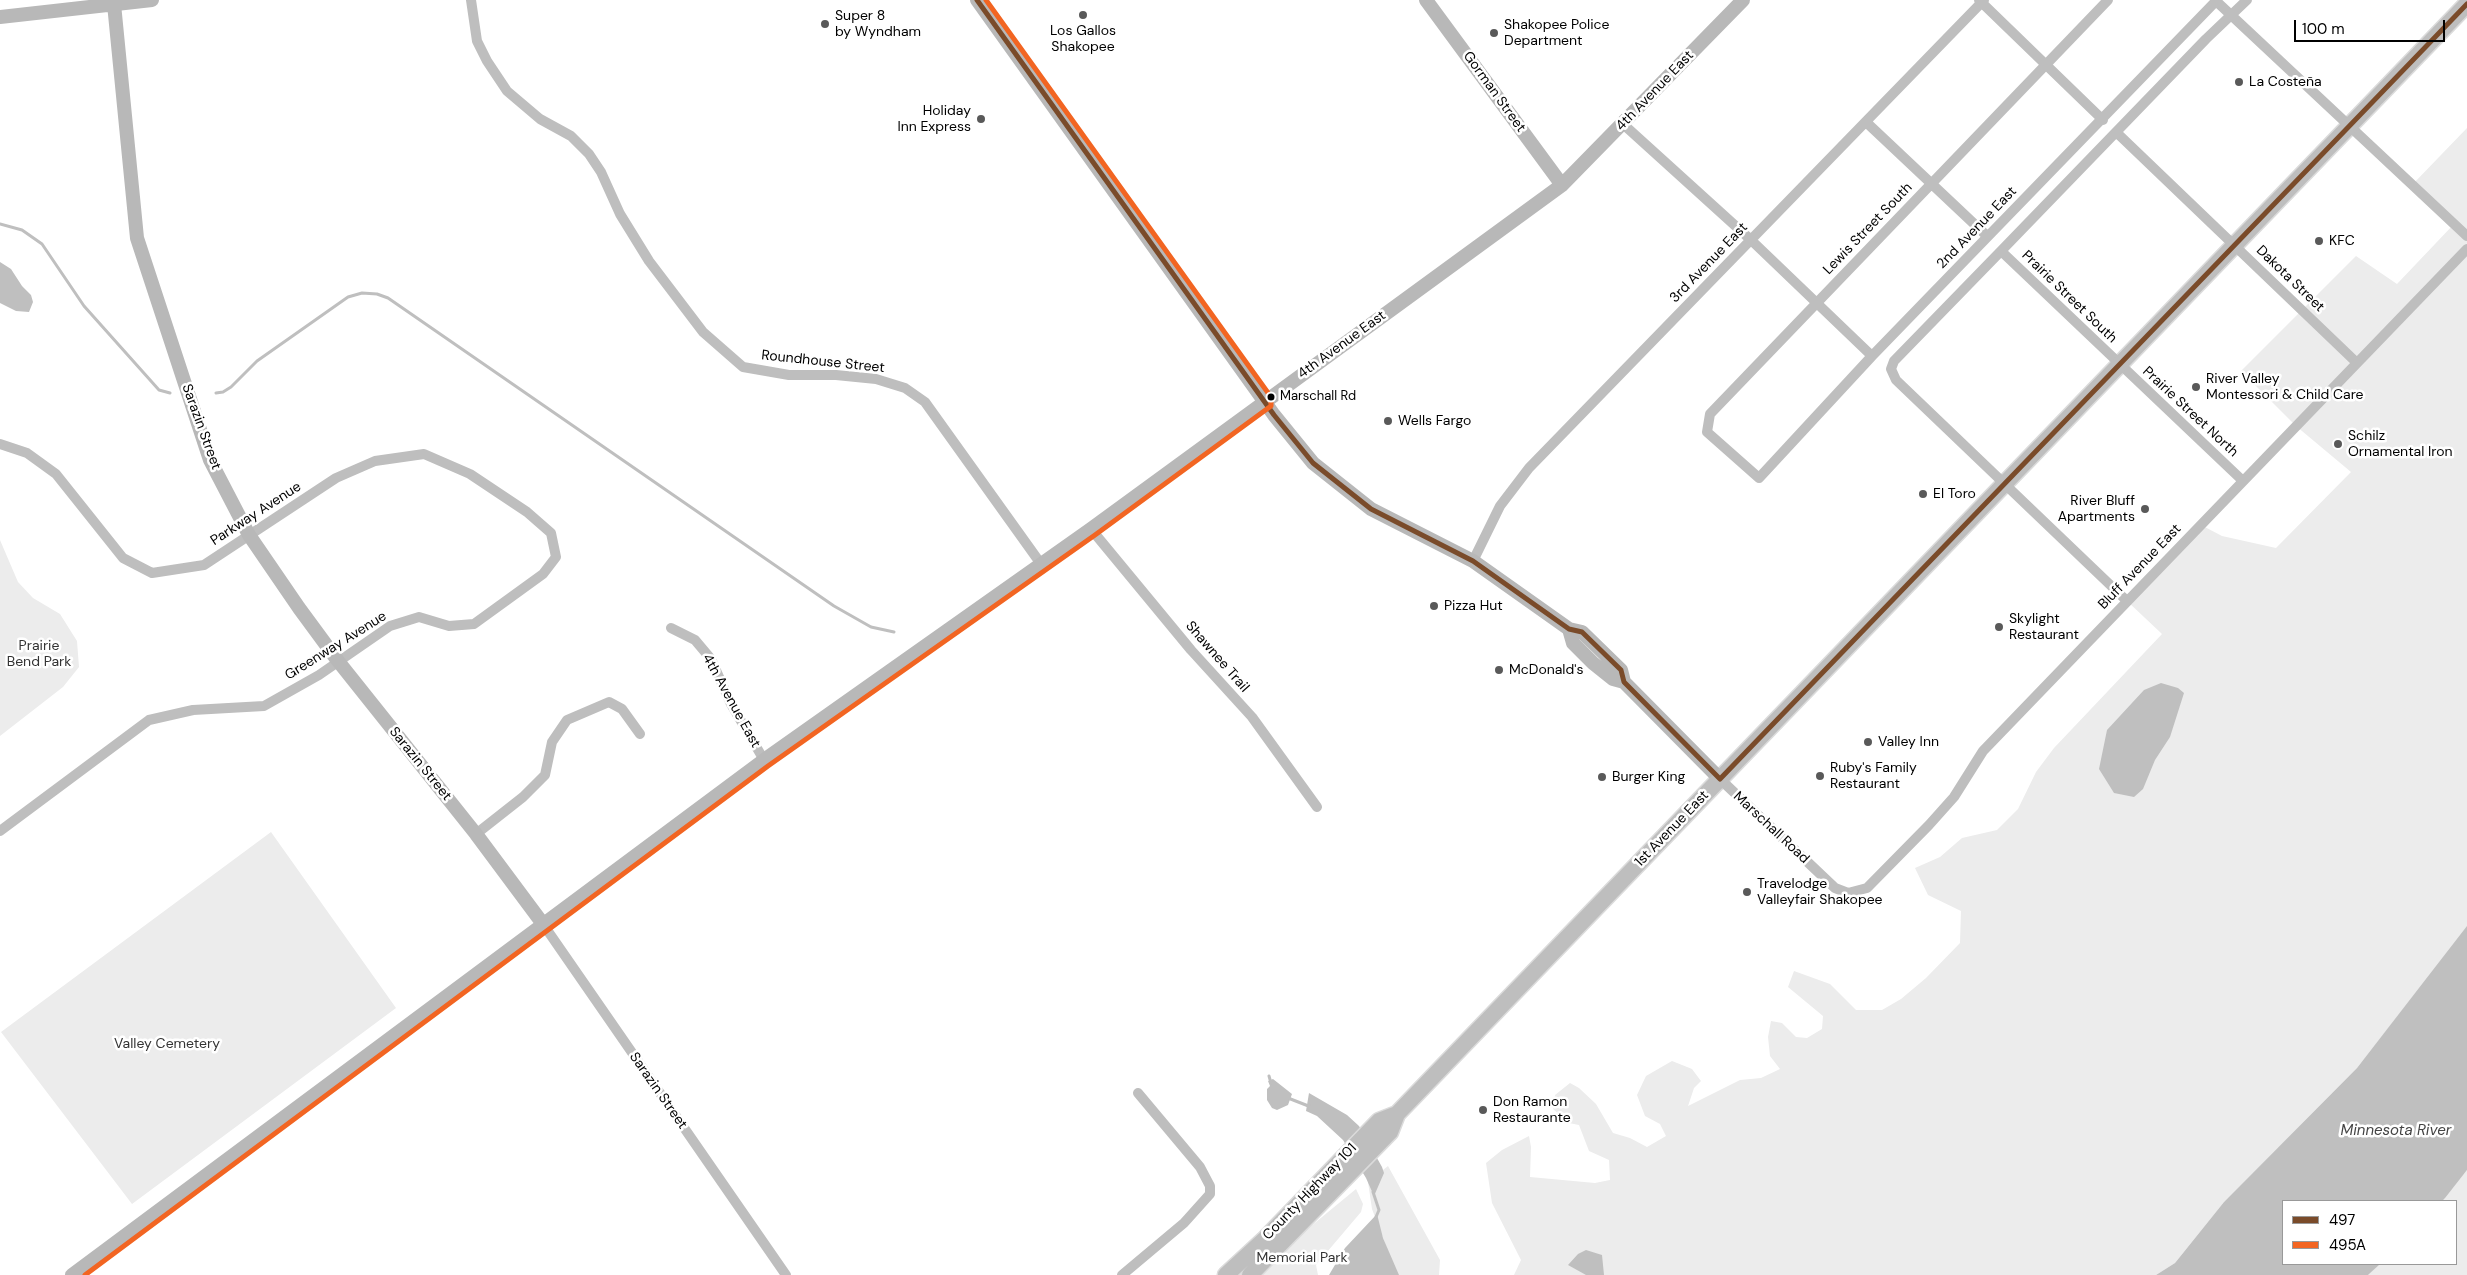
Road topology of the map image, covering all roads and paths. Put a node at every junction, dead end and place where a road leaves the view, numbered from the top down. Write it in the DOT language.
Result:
graph roads {
  1 [pos="152,0"];
  2 [pos="471,0"];
  3 [pos="977,0"];
  4 [pos="1426,0"];
  5 [pos="1743,0"];
  6 [pos="2108,0"];
  7 [pos="2216,0"];
  8 [pos="2247,0"];
  9 [pos="2464,0"];
  10 [pos="1982,1"];
  11 [pos="114,2"];
  12 [pos="2467,4"];
  13 [pos="2233,15"];
  14 [pos="0,17"];
  15 [pos="2046,64"];
  16 [pos="2103,120"];
  17 [pos="1866,122"];
  18 [pos="1623,124"];
  19 [pos="2349,126"];
  20 [pos="2116,132"];
  21 [pos="1931,183"];
  22 [pos="1562,185"];
  23 [pos="1987,236"];
  24 [pos="2467,236"];
  25 [pos="1751,240"];
  26 [pos="2234,245"];
  27 [pos="2467,249"];
  28 [pos="2001,251"];
  29 [pos="1817,302"];
  30 [pos="1872,356"];
  31 [pos="2357,363"];
  32 [pos="2119,364"];
  33 [pos="1265,401"];
  34 [pos="0,444"];
  35 [pos="1759,478"];
  36 [pos="2243,481"];
  37 [pos="2004,483"];
  38 [pos="1091,529"];
  39 [pos="551,533"];
  40 [pos="248,535"];
  41 [pos="1473,560"];
  42 [pos="1042,564"];
  43 [pos="2127,601"];
  44 [pos="671,628"];
  45 [pos="338,661"];
  46 [pos="640,734"];
  47 [pos="764,760"];
  48 [pos="1720,779"];
  49 [pos="1317,807"];
  50 [pos="0,831"];
  51 [pos="476,834"];
  52 [pos="1835,888"];
  53 [pos="542,924"];
  54 [pos="1138,1093"];
  55 [pos="1397,1114"];
  56 [pos="72,1275"];
  57 [pos="786,1275"];
  58 [pos="1122,1275"];
  59 [pos="1226,1275"];
  60 [pos="1250,1275"];
  1 -- 11 [label="street"];
  2 -- 42 [label="street, Roundhouse Street"];
  3 -- 33 [label="street, Marschall Road"];
  4 -- 22 [label="street, Gorman Street"];
  5 -- 18 [label="street, 4th Avenue East"];
  6 -- 15 [label="street, Lewis Street South"];
  7 -- 13 [label="street"];
  7 -- 16 [label="street, 2nd Avenue East"];
  8 -- 13 [label="street"];
  9 -- 12 [label="street"];
  10 -- 15 [label="street"];
  10 -- 17 [label="street, 3rd Avenue East"];
  11 -- 14 [label="street"];
  11 -- 40 [label="street, Sarazin Street"];
  12 -- 19 [label="main road, 1st Avenue East"];
  13 -- 19 [label="street"];
  13 -- 20 [label="street"];
  15 -- 16 [label="street"];
  15 -- 21 [label="street, Lewis Street South"];
  16 -- 23 [label="street, 2nd Avenue East"];
  17 -- 21 [label="street"];
  17 -- 25 [label="street, 3rd Avenue East"];
  18 -- 22 [label="street, 4th Avenue East"];
  18 -- 25 [label="street"];
  19 -- 24 [label="street"];
  19 -- 26 [label="main road, 1st Avenue East"];
  20 -- 26 [label="street, Dakota Street"];
  20 -- 28 [label="street"];
  21 -- 23 [label="street"];
  21 -- 29 [label="street, Lewis Street South"];
  22 -- 33 [label="street, 4th Avenue East"];
  23 -- 30 [label="street, 2nd Avenue East"];
  25 -- 29 [label="street"];
  25 -- 41 [label="street, 3rd Avenue East"];
  26 -- 31 [label="street, Dakota Street"];
  26 -- 32 [label="main road, 1st Avenue East"];
  27 -- 31 [label="street, Bluff Avenue East"];
  28 -- 32 [label="street, Prairie Street South"];
  28 -- 37 [label="street"];
  29 -- 30 [label="street"];
  29 -- 35 [label="street, Lewis Street South"];
  30 -- 35 [label="street, 2nd Avenue East"];
  31 -- 36 [label="street, Bluff Avenue East"];
  32 -- 36 [label="street, Prairie Street North"];
  32 -- 37 [label="main road, 1st Avenue East"];
  33 -- 38 [label="street, 4th Avenue East"];
  33 -- 41 [label="street, Marschall Road"];
  34 -- 40 [label="street, Parkway Avenue"];
  36 -- 43 [label="street, Bluff Avenue East"];
  37 -- 43 [label="street"];
  37 -- 48 [label="main road, 1st Avenue East"];
  38 -- 42 [label="street, 4th Avenue East"];
  38 -- 49 [label="street, Shawnee Trail"];
  39 -- 40 [label="street, Parkway Avenue"];
  39 -- 45 [label="street, Greenway Avenue"];
  40 -- 45 [label="street, Sarazin Street"];
  41 -- 48 [label="street, Marschall Road"];
  42 -- 47 [label="street, 4th Avenue East"];
  43 -- 52 [label="street, Bluff Avenue East"];
  44 -- 47 [label="street, 4th Avenue East"];
  45 -- 50 [label="street, Greenway Avenue"];
  45 -- 51 [label="street, Sarazin Street"];
  46 -- 51 [label="street"];
  47 -- 53 [label="street, 4th Avenue East"];
  48 -- 52 [label="street, Marschall Road"];
  48 -- 55 [label="main road, 1st Avenue East"];
  51 -- 53 [label="street, Sarazin Street"];
  53 -- 56 [label="street, 4th Avenue East"];
  53 -- 57 [label="street, Sarazin Street"];
  54 -- 58 [label="street"];
  55 -- 59 [label="main road, County Highway 101"];
  55 -- 60 [label="main road"];
}
